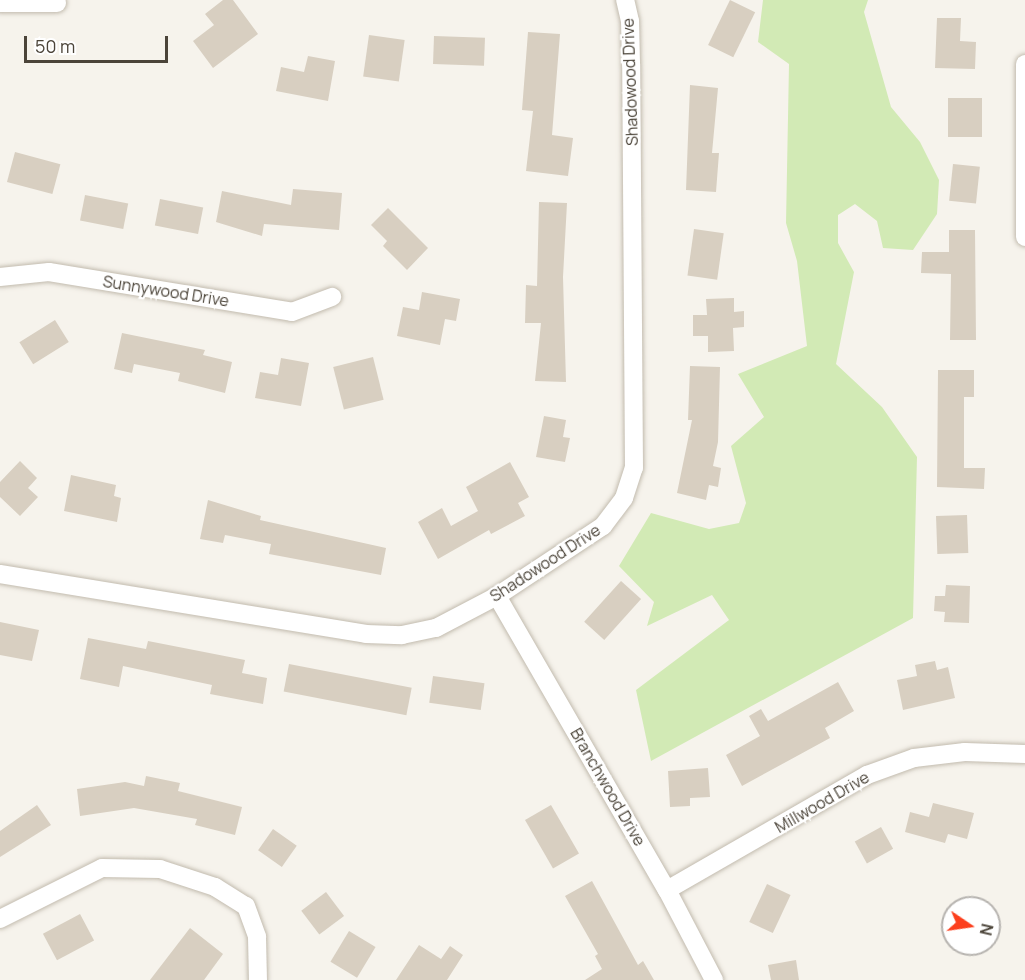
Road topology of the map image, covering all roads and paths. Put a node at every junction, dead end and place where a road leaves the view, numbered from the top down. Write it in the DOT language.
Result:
graph roads {
  1 [pos="625,0"];
  2 [pos="0,3"];
  3 [pos="57,3"];
  4 [pos="1025,64"];
  5 [pos="1025,237"];
  6 [pos="0,277"];
  7 [pos="332,297"];
  8 [pos="0,574"];
  9 [pos="497,596"];
  10 [pos="1025,754"];
  11 [pos="668,890"];
  12 [pos="0,919"];
  13 [pos="258,980"];
  14 [pos="714,980"];
  1 -- 9 [label="street, Shadowood Drive"];
  2 -- 3 [label="street"];
  4 -- 5 [label="street"];
  6 -- 7 [label="street, Sunnywood Drive"];
  8 -- 9 [label="street, Shadowood Drive"];
  9 -- 11 [label="street, Branchwood Drive"];
  10 -- 11 [label="street, Millwood Drive"];
  11 -- 14 [label="street, Branchwood Drive"];
  12 -- 13 [label="street"];
}
